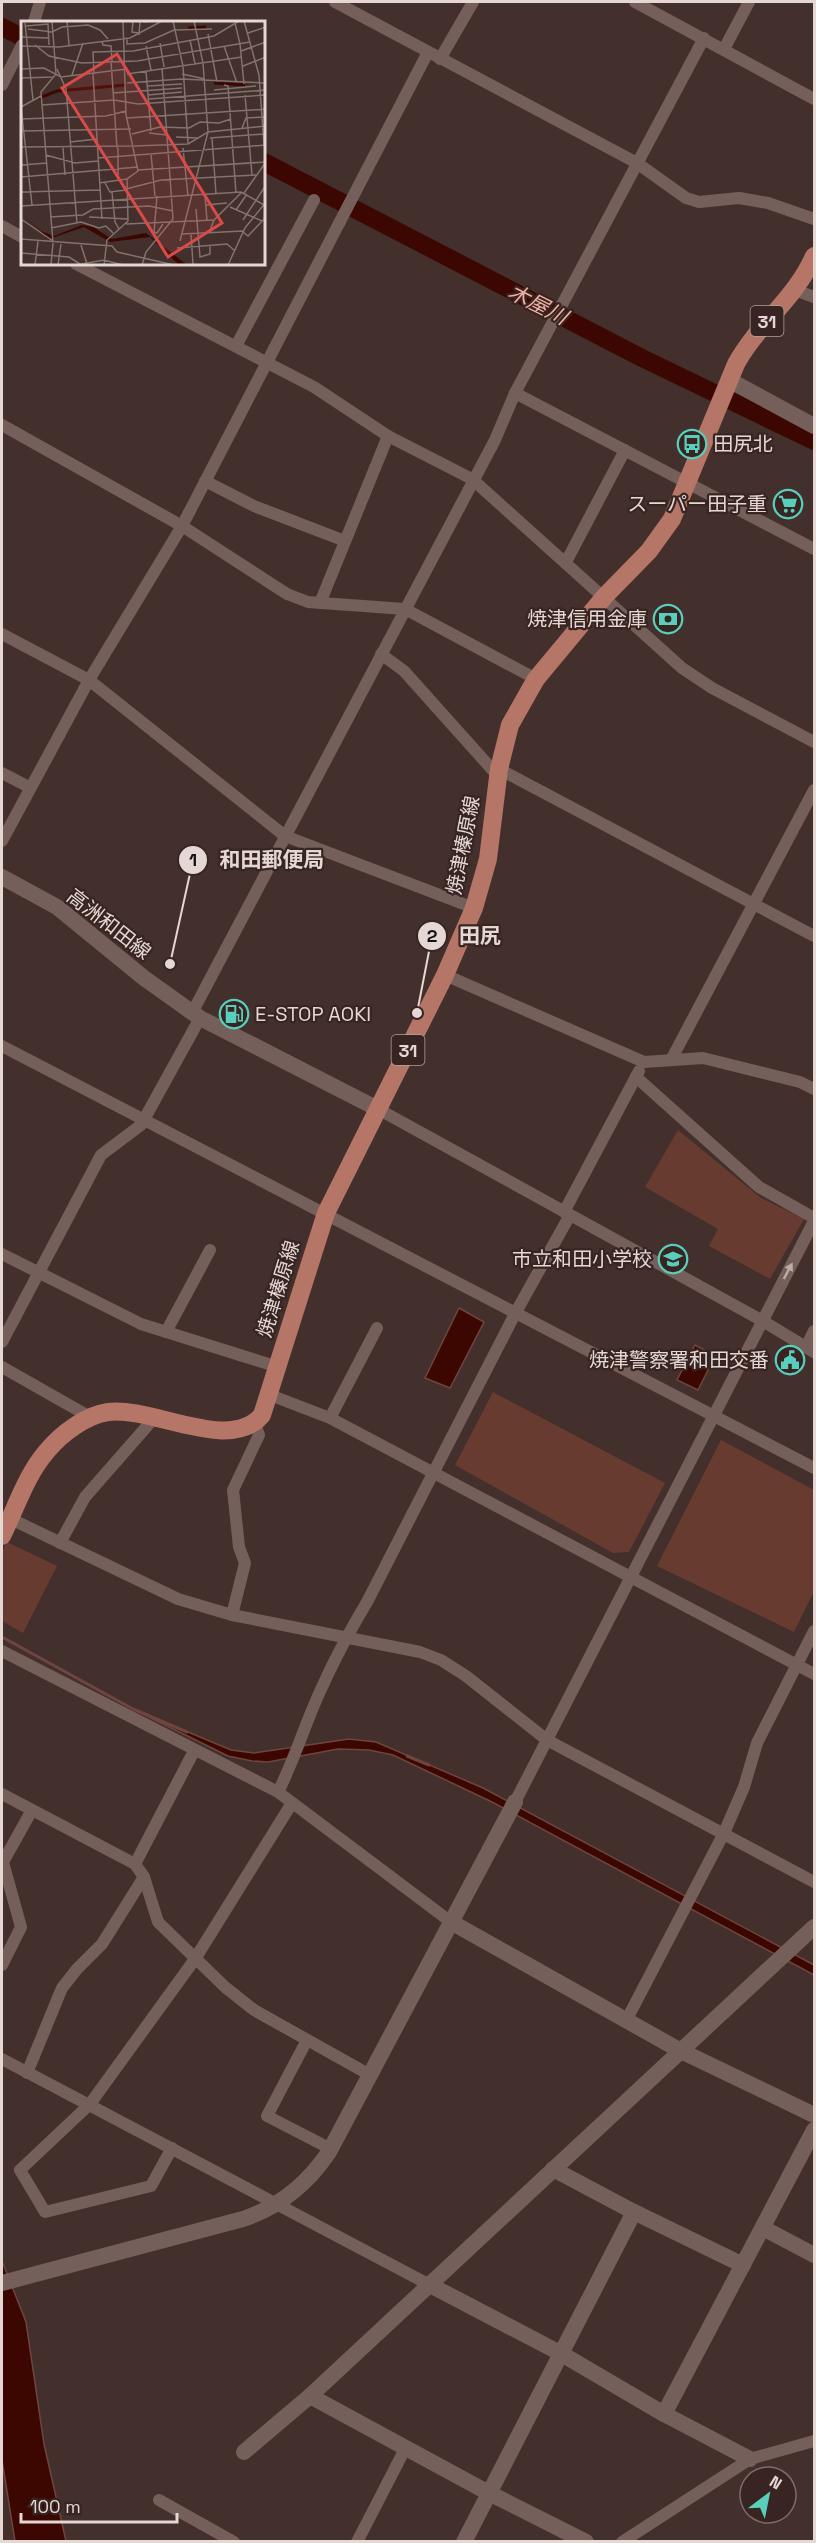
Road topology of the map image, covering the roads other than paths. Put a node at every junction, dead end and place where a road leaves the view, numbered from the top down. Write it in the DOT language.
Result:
graph roads {
  1 [pos="40,2"];
  2 [pos="335,2"];
  3 [pos="473,2"];
  4 [pos="635,2"];
  5 [pos="749,2"];
  6 [pos="34,21"];
  7 [pos="704,38"];
  8 [pos="21,48"];
  9 [pos="724,49"];
  10 [pos="428,52"];
  11 [pos="440,59"];
  12 [pos="2,85"];
  13 [pos="814,99"];
  14 [pos="637,163"];
  15 [pos="314,200"];
  16 [pos="814,219"];
  17 [pos="2,226"];
  18 [pos="21,236"];
  19 [pos="814,256"];
  20 [pos="80,266"];
  21 [pos="795,290"];
  22 [pos="814,297"];
  23 [pos="236,346"];
  24 [pos="267,362"];
  25 [pos="727,384"];
  26 [pos="515,393"];
  27 [pos="2,425"];
  28 [pos="814,426"];
  29 [pos="388,436"];
  30 [pos="625,450"];
  31 [pos="472,479"];
  32 [pos="205,481"];
  33 [pos="688,483"];
  34 [pos="182,526"];
  35 [pos="345,541"];
  36 [pos="814,549"];
  37 [pos="566,562"];
  38 [pos="605,596"];
  39 [pos="320,603"];
  40 [pos="405,609"];
  41 [pos="2,634"];
  42 [pos="381,654"];
  43 [pos="536,679"];
  44 [pos="89,680"];
  45 [pos="814,742"];
  46 [pos="499,772"];
  47 [pos="2,773"];
  48 [pos="30,787"];
  49 [pos="814,790"];
  50 [pos="285,836"];
  51 [pos="2,841"];
  52 [pos="2,877"];
  53 [pos="754,904"];
  54 [pos="474,908"];
  55 [pos="814,936"];
  56 [pos="445,975"];
  57 [pos="196,1016"];
  58 [pos="2,1046"];
  59 [pos="671,1060"];
  60 [pos="644,1062"];
  61 [pos="636,1077"];
  62 [pos="814,1089"];
  63 [pos="378,1109"];
  64 [pos="144,1120"];
  65 [pos="326,1213"];
  66 [pos="567,1214"];
  67 [pos="814,1219"];
  68 [pos="210,1250"];
  69 [pos="2,1254"];
  70 [pos="38,1273"];
  71 [pos="516,1312"];
  72 [pos="761,1320"];
  73 [pos="377,1328"];
  74 [pos="814,1331"];
  75 [pos="166,1332"];
  76 [pos="2,1342"];
  77 [pos="810,1350"];
  78 [pos="278,1367"];
  79 [pos="2,1368"];
  80 [pos="270,1395"];
  81 [pos="90,1416"];
  82 [pos="155,1417"];
  83 [pos="716,1417"];
  84 [pos="330,1418"];
  85 [pos="255,1424"];
  86 [pos="814,1468"];
  87 [pos="433,1473"];
  88 [pos="5,1528"];
  89 [pos="60,1543"];
  90 [pos="633,1577"];
  91 [pos="232,1615"];
  92 [pos="814,1631"];
  93 [pos="346,1637"];
  94 [pos="2,1650"];
  95 [pos="797,1665"];
  96 [pos="814,1674"];
  97 [pos="547,1740"];
  98 [pos="194,1751"];
  99 [pos="278,1792"];
  100 [pos="2,1794"];
  101 [pos="292,1803"];
  102 [pos="32,1810"];
  103 [pos="511,1810"];
  104 [pos="724,1833"];
  105 [pos="135,1864"];
  106 [pos="144,1877"];
  107 [pos="814,1882"];
  108 [pos="451,1922"];
  109 [pos="814,1927"];
  110 [pos="195,1959"];
  111 [pos="2,1965"];
  112 [pos="626,2020"];
  113 [pos="307,2040"];
  114 [pos="681,2051"];
  115 [pos="2,2059"];
  116 [pos="27,2073"];
  117 [pos="370,2075"];
  118 [pos="90,2104"];
  119 [pos="814,2115"];
  120 [pos="814,2130"];
  121 [pos="172,2148"];
  122 [pos="331,2149"];
  123 [pos="553,2169"];
  124 [pos="275,2204"];
  125 [pos="634,2212"];
  126 [pos="762,2228"];
  127 [pos="814,2255"];
  128 [pos="743,2265"];
  129 [pos="2,2283"];
  130 [pos="428,2284"];
  131 [pos="560,2353"];
  132 [pos="310,2396"];
  133 [pos="664,2414"];
  134 [pos="814,2441"];
  135 [pos="405,2449"];
  136 [pos="244,2452"];
  137 [pos="750,2459"];
  138 [pos="488,2492"];
  139 [pos="159,2500"];
  140 [pos="234,2541"];
  141 [pos="357,2541"];
  142 [pos="464,2541"];
  143 [pos="586,2541"];
  144 [pos="622,2541"];
  1 -- 6 [label="street"];
  2 -- 10 [label="street"];
  3 -- 11 [label="street"];
  4 -- 7 [label="street"];
  5 -- 9 [label="street"];
  7 -- 9 [label="street"];
  7 -- 14 [label="street"];
  8 -- 12 [label="street"];
  9 -- 13 [label="street"];
  10 -- 11 [label="street"];
  10 -- 24 [label="street"];
  11 -- 14 [label="street"];
  14 -- 16 [label="street"];
  14 -- 26 [label="street"];
  15 -- 23 [label="street"];
  17 -- 18 [label="street"];
  19 -- 21 [label="main road, 焼津榛原線 / 31"];
  20 -- 23 [label="street"];
  21 -- 22 [label="street"];
  21 -- 25 [label="main road, 焼津榛原線 / 31"];
  23 -- 24 [label="street"];
  24 -- 29 [label="street"];
  24 -- 32 [label="street"];
  25 -- 28 [label="street"];
  25 -- 33 [label="main road, 焼津榛原線 / 31"];
  26 -- 30 [label="street"];
  26 -- 31 [label="street"];
  27 -- 34 [label="street"];
  29 -- 31 [label="street"];
  29 -- 35 [label="street"];
  30 -- 33 [label="street"];
  30 -- 37 [label="street"];
  31 -- 37 [label="street"];
  31 -- 40 [label="street"];
  32 -- 34 [label="street"];
  32 -- 35 [label="street"];
  33 -- 36 [label="street"];
  33 -- 38 [label="main road, 焼津榛原線 / 31"];
  34 -- 39 [label="street"];
  34 -- 44 [label="street"];
  35 -- 39 [label="street"];
  37 -- 38 [label="street"];
  38 -- 43 [label="main road, 焼津榛原線 / 31"];
  38 -- 45 [label="street"];
  39 -- 40 [label="street"];
  40 -- 42 [label="street"];
  40 -- 43 [label="street"];
  41 -- 44 [label="street"];
  42 -- 46 [label="street"];
  42 -- 50 [label="street"];
  43 -- 46 [label="main road, 焼津榛原線 / 31"];
  44 -- 48 [label="street"];
  44 -- 50 [label="street"];
  46 -- 53 [label="street"];
  46 -- 54 [label="main road, 焼津榛原線 / 31"];
  47 -- 48 [label="street"];
  48 -- 51 [label="street"];
  49 -- 53 [label="street"];
  50 -- 54 [label="street"];
  50 -- 57 [label="street"];
  52 -- 57 [label="street, 高洲和田線"];
  53 -- 55 [label="street"];
  53 -- 59 [label="street"];
  54 -- 56 [label="main road, 焼津榛原線 / 31"];
  56 -- 60 [label="street"];
  56 -- 63 [label="main road, 焼津榛原線 / 31"];
  57 -- 63 [label="street, 高洲和田線"];
  57 -- 64 [label="street"];
  58 -- 64 [label="street"];
  59 -- 60 [label="street"];
  59 -- 62 [label="street"];
  60 -- 61 [label="street"];
  61 -- 66 [label="street"];
  61 -- 67 [label="street"];
  63 -- 65 [label="main road, 焼津榛原線 / 31"];
  63 -- 66 [label="street"];
  64 -- 65 [label="street"];
  64 -- 70 [label="street"];
  65 -- 71 [label="street"];
  65 -- 78 [label="main road, 焼津榛原線 / 31"];
  66 -- 71 [label="street"];
  66 -- 72 [label="street"];
  72 -- 67 [label="street, one-way"];
  68 -- 75 [label="street"];
  69 -- 70 [label="street"];
  70 -- 75 [label="street"];
  70 -- 76 [label="street"];
  71 -- 83 [label="street"];
  71 -- 87 [label="street"];
  72 -- 77 [label="street"];
  72 -- 83 [label="street"];
  73 -- 84 [label="street"];
  74 -- 77 [label="street"];
  75 -- 78 [label="street"];
  78 -- 80 [label="main road, 焼津榛原線 / 31"];
  79 -- 81 [label="street"];
  80 -- 84 [label="street"];
  80 -- 85 [label="main road, 焼津榛原線 / 31"];
  81 -- 82 [label="main road"];
  81 -- 88 [label="main road"];
  82 -- 85 [label="main road"];
  82 -- 89 [label="street"];
  83 -- 86 [label="street"];
  83 -- 90 [label="street"];
  84 -- 87 [label="street"];
  85 -- 91 [label="street"];
  87 -- 90 [label="street"];
  87 -- 93 [label="street"];
  88 -- 89 [label="street"];
  89 -- 91 [label="street"];
  90 -- 95 [label="street"];
  90 -- 97 [label="street"];
  91 -- 93 [label="street"];
  92 -- 95 [label="street"];
  93 -- 97 [label="street"];
  93 -- 99 [label="street"];
  94 -- 98 [label="street"];
  95 -- 96 [label="street"];
  95 -- 104 [label="street"];
  97 -- 103 [label="street"];
  97 -- 104 [label="street"];
  98 -- 99 [label="street"];
  98 -- 105 [label="street"];
  99 -- 101 [label="street"];
  100 -- 102 [label="street"];
  101 -- 108 [label="street"];
  101 -- 110 [label="street"];
  102 -- 105 [label="street"];
  102 -- 111 [label="street"];
  103 -- 108 [label="street"];
  104 -- 107 [label="street"];
  104 -- 112 [label="street"];
  105 -- 106 [label="street"];
  106 -- 110 [label="street"];
  106 -- 116 [label="street"];
  108 -- 112 [label="street"];
  108 -- 117 [label="street"];
  109 -- 114 [label="street"];
  110 -- 113 [label="street"];
  110 -- 118 [label="street"];
  112 -- 114 [label="street"];
  113 -- 117 [label="street"];
  113 -- 122 [label="street"];
  114 -- 119 [label="street"];
  114 -- 123 [label="street"];
  115 -- 116 [label="street"];
  116 -- 118 [label="street"];
  117 -- 122 [label="street"];
  118 -- 121 [label="street"];
  118 -- 121 [label="street"];
  120 -- 126 [label="street"];
  121 -- 124 [label="street"];
  122 -- 124 [label="street"];
  123 -- 125 [label="street"];
  123 -- 130 [label="street"];
  124 -- 129 [label="street"];
  124 -- 130 [label="street"];
  125 -- 128 [label="street"];
  125 -- 131 [label="street"];
  126 -- 127 [label="street"];
  126 -- 128 [label="street"];
  128 -- 133 [label="street"];
  130 -- 131 [label="street"];
  130 -- 132 [label="street"];
  131 -- 133 [label="street"];
  131 -- 138 [label="street"];
  132 -- 135 [label="street"];
  132 -- 136 [label="street"];
  133 -- 137 [label="street"];
  134 -- 137 [label="street"];
  135 -- 138 [label="street"];
  135 -- 141 [label="street"];
  137 -- 144 [label="street"];
  138 -- 142 [label="street"];
  138 -- 143 [label="street"];
  139 -- 140 [label="street"];
}
